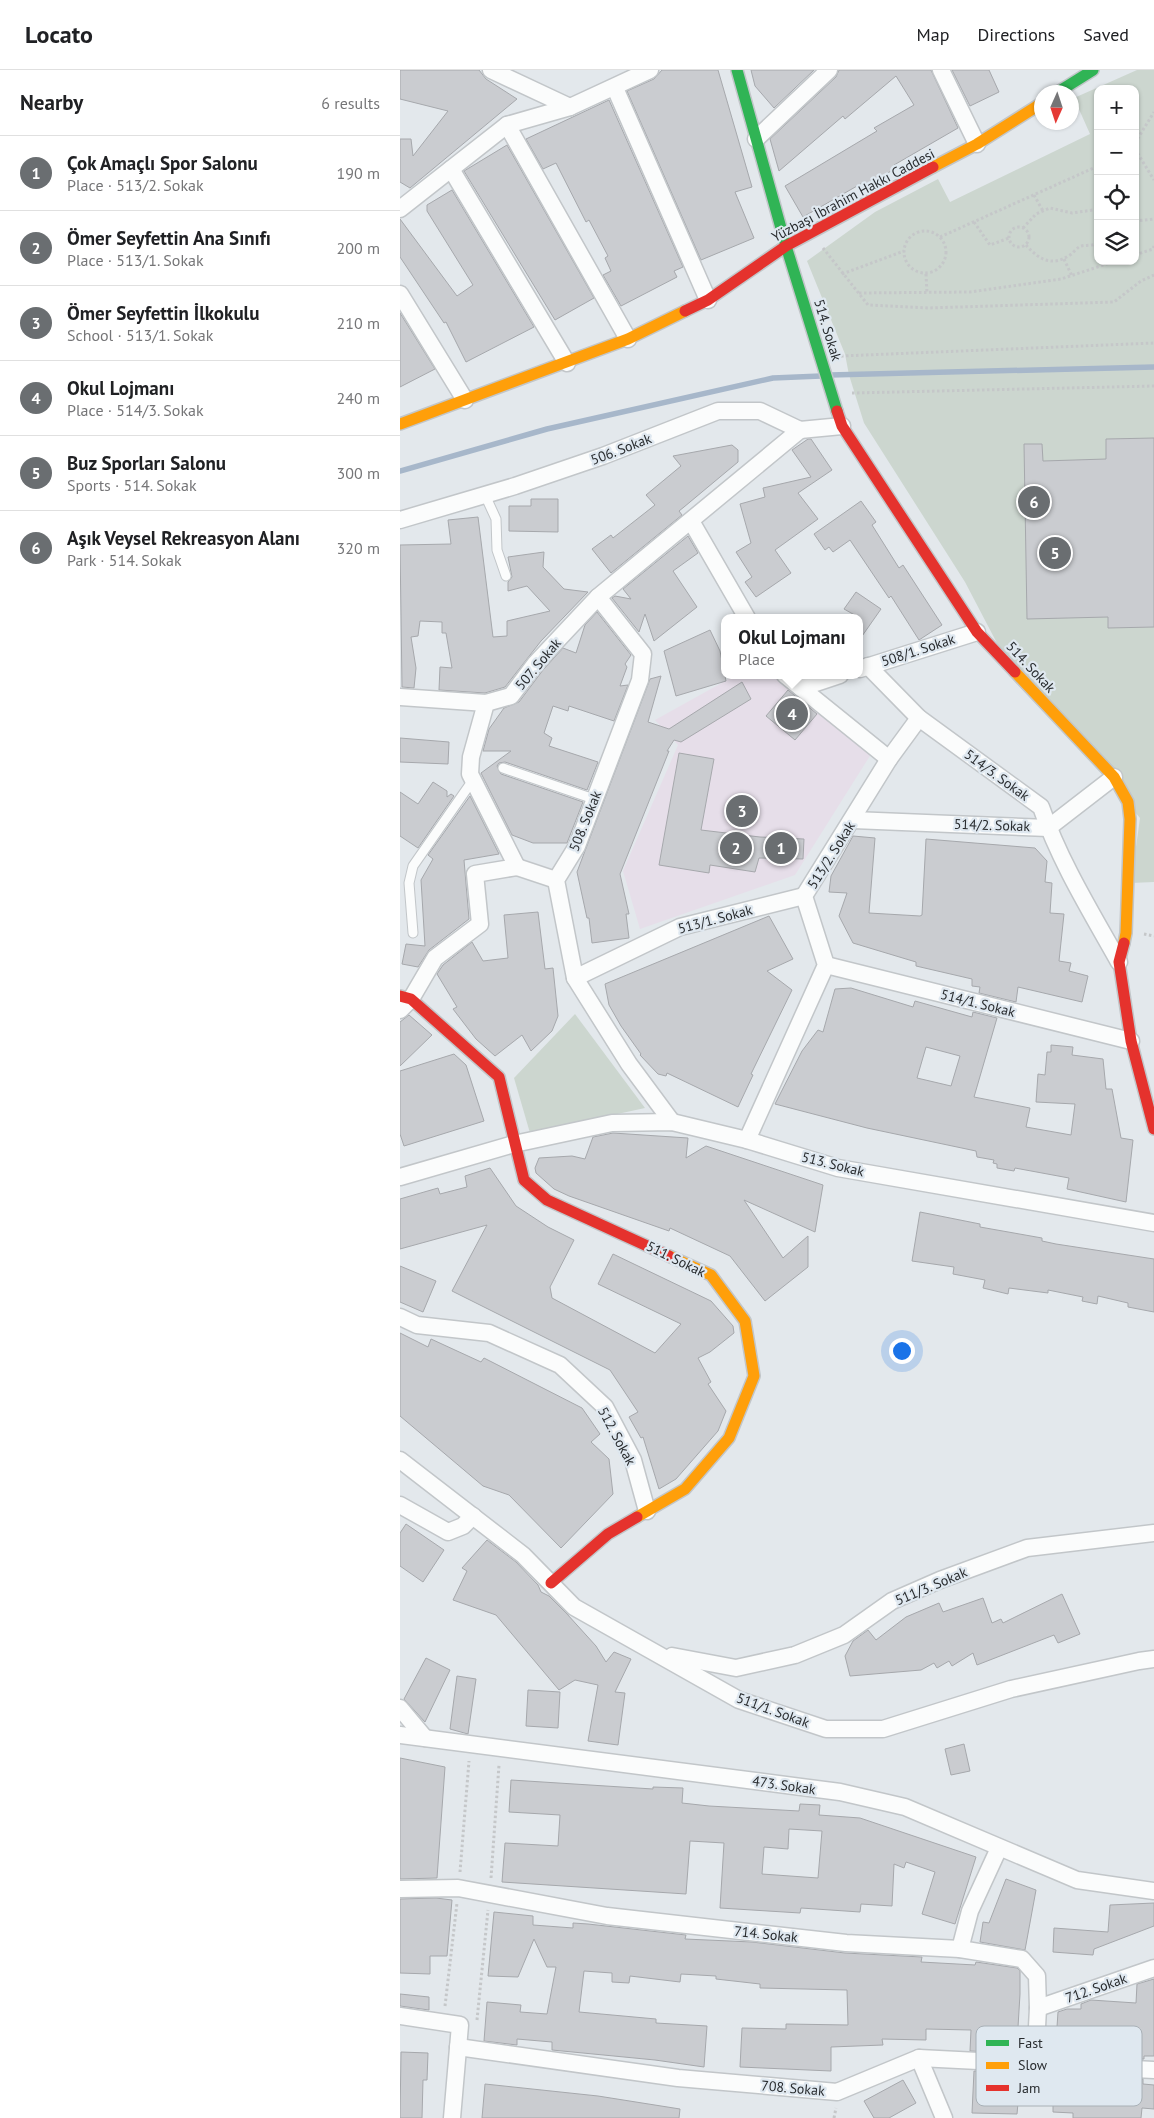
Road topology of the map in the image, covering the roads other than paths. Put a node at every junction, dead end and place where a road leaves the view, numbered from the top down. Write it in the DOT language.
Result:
graph roads {
  1 [pos="491,70"];
  2 [pos="650,70"];
  3 [pos="737,70"];
  4 [pos="829,70"];
  5 [pos="942,70"];
  6 [pos="1092,70"];
  7 [pos="1069,85"];
  8 [pos="615,88"];
  9 [pos="570,107"];
  10 [pos="1034,108"];
  11 [pos="506,124"];
  12 [pos="756,139"];
  13 [pos="977,144"];
  14 [pos="451,169"];
  15 [pos="401,206"];
  16 [pos="786,246"];
  17 [pos="400,294"];
  18 [pos="708,300"];
  19 [pos="628,339"];
  20 [pos="567,363"];
  21 [pos="465,400"];
  22 [pos="400,424"];
  23 [pos="842,426"];
  24 [pos="800,430"];
  25 [pos="485,495"];
  26 [pos="400,520"];
  27 [pos="691,521"];
  28 [pos="506,576"];
  29 [pos="598,597"];
  30 [pos="745,614"];
  31 [pos="978,632"];
  32 [pos="864,668"];
  33 [pos="790,679"];
  34 [pos="828,679"];
  35 [pos="801,688"];
  36 [pos="400,697"];
  37 [pos="486,703"];
  38 [pos="919,718"];
  39 [pos="889,758"];
  40 [pos="502,768"];
  41 [pos="1114,778"];
  42 [pos="473,780"];
  43 [pos="594,799"];
  44 [pos="853,820"];
  45 [pos="1048,828"];
  46 [pos="517,867"];
  47 [pos="556,880"];
  48 [pos="804,896"];
  49 [pos="413,933"];
  50 [pos="1119,962"];
  51 [pos="826,965"];
  52 [pos="575,978"];
  53 [pos="404,1002"];
  54 [pos="1131,1041"];
  55 [pos="672,1122"];
  56 [pos="1154,1129"];
  57 [pos="746,1140"];
  58 [pos="514,1144"];
  59 [pos="400,1177"];
  60 [pos="1154,1223"];
  61 [pos="400,1317"];
  62 [pos="400,1460"];
  63 [pos="400,1506"];
  64 [pos="647,1511"];
  65 [pos="473,1516"];
  66 [pos="1154,1533"];
  67 [pos="551,1583"];
  68 [pos="660,1654"];
  69 [pos="1154,1660"];
  70 [pos="400,1708"];
  71 [pos="400,1735"];
  72 [pos="425,1738"];
  73 [pos="998,1848"];
  74 [pos="400,1889"];
  75 [pos="1154,1891"];
  76 [pos="960,1949"];
  77 [pos="1154,1968"];
  78 [pos="1038,2008"];
  79 [pos="400,2016"];
  80 [pos="1037,2026"];
  81 [pos="458,2047"];
  82 [pos="919,2058"];
  83 [pos="976,2061"];
  84 [pos="452,2118"];
  85 [pos="944,2118"];
  1 -- 9 [label="street"];
  2 -- 8 [label="street"];
  3 -- 12 [label="street, 514. Sokak"];
  4 -- 12 [label="street"];
  5 -- 13 [label="street"];
  6 -- 7 [label="street"];
  8 -- 9 [label="street"];
  8 -- 18 [label="street"];
  9 -- 11 [label="street"];
  10 -- 13 [label="street, Yüzbaşı İbrahim Hakkı Caddesi"];
  11 -- 14 [label="street"];
  11 -- 19 [label="street"];
  12 -- 16 [label="street, 514. Sokak"];
  13 -- 16 [label="street, Yüzbaşı İbrahim Hakkı Caddesi"];
  14 -- 15 [label="street"];
  14 -- 20 [label="street"];
  16 -- 18 [label="street, Yüzbaşı İbrahim Hakkı Caddesi"];
  16 -- 23 [label="street, 514. Sokak"];
  17 -- 21 [label="street"];
  18 -- 19 [label="street, Yüzbaşı İbrahim Hakkı Caddesi"];
  19 -- 20 [label="street, Yüzbaşı İbrahim Hakkı Caddesi"];
  20 -- 21 [label="street, Yüzbaşı İbrahim Hakkı Caddesi"];
  21 -- 22 [label="street, Yüzbaşı İbrahim Hakkı Caddesi"];
  23 -- 24 [label="street"];
  23 -- 31 [label="street, 514. Sokak"];
  24 -- 25 [label="street, 506. Sokak"];
  24 -- 27 [label="street, 507. Sokak"];
  25 -- 26 [label="street, 506. Sokak"];
  25 -- 28 [label="lane"];
  27 -- 29 [label="street, 507. Sokak"];
  27 -- 30 [label="street"];
  29 -- 37 [label="street, 507. Sokak"];
  29 -- 43 [label="street, 508. Sokak"];
  31 -- 32 [label="street, 508/1. Sokak"];
  31 -- 41 [label="street, 514. Sokak"];
  32 -- 38 [label="street, 514/3. Sokak"];
  33 -- 35 [label="street"];
  34 -- 35 [label="street"];
  35 -- 39 [label="street"];
  36 -- 37 [label="street, 507. Sokak"];
  37 -- 42 [label="street"];
  38 -- 39 [label="street, 513/2. Sokak"];
  38 -- 45 [label="street, 514/3. Sokak"];
  39 -- 44 [label="street, 513/2. Sokak"];
  40 -- 43 [label="lane"];
  41 -- 45 [label="street, 514/2. Sokak"];
  41 -- 50 [label="street, 514. Sokak"];
  42 -- 46 [label="street"];
  42 -- 49 [label="lane"];
  43 -- 47 [label="street, 508. Sokak"];
  44 -- 45 [label="street, 514/2. Sokak"];
  44 -- 48 [label="street, 513/2. Sokak"];
  45 -- 50 [label="street, 514/3. Sokak"];
  46 -- 47 [label="street"];
  46 -- 53 [label="street"];
  47 -- 52 [label="street"];
  48 -- 51 [label="street, 513/2. Sokak"];
  48 -- 52 [label="street, 513/1. Sokak"];
  50 -- 54 [label="street, 514. Sokak"];
  51 -- 54 [label="street, 514/1. Sokak"];
  51 -- 57 [label="street"];
  52 -- 55 [label="street"];
  53 -- 58 [label="street, 511. Sokak"];
  54 -- 56 [label="street, 514. Sokak"];
  55 -- 57 [label="street, 513. Sokak"];
  55 -- 58 [label="street, 513. Sokak"];
  57 -- 60 [label="street, 513. Sokak"];
  58 -- 59 [label="street"];
  58 -- 64 [label="street, 511. Sokak"];
  61 -- 64 [label="street, 512. Sokak"];
  62 -- 65 [label="street, 511/1. Sokak"];
  63 -- 65 [label="street"];
  64 -- 67 [label="street"];
  65 -- 67 [label="street, 511/1. Sokak"];
  66 -- 68 [label="street, 511/3. Sokak"];
  67 -- 68 [label="street, 511/1. Sokak"];
  68 -- 69 [label="street, 511/1. Sokak"];
  70 -- 72 [label="street"];
  71 -- 72 [label="street, 473. Sokak"];
  72 -- 73 [label="street, 473. Sokak"];
  73 -- 75 [label="street, 473. Sokak"];
  73 -- 76 [label="street"];
  74 -- 76 [label="street, 714. Sokak"];
  76 -- 78 [label="street, 714. Sokak"];
  77 -- 78 [label="street, 712. Sokak"];
  78 -- 80 [label="street, 714. Sokak"];
  79 -- 81 [label="street"];
  81 -- 82 [label="street, 708. Sokak"];
  81 -- 84 [label="street"];
  82 -- 83 [label="street, 708. Sokak"];
  82 -- 85 [label="street"];
}
